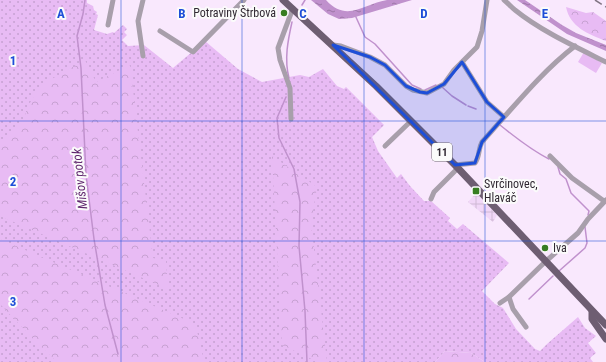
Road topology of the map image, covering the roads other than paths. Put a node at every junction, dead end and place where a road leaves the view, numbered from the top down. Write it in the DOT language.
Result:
graph roads {
  1 [pos="113,0"];
  2 [pos="143,0"];
  3 [pos="244,0"];
  4 [pos="283,0"];
  5 [pos="487,0"];
  6 [pos="504,0"];
  7 [pos="293,8"];
  8 [pos="108,25"];
  9 [pos="160,31"];
  10 [pos="333,45"];
  11 [pos="575,46"];
  12 [pos="143,56"];
  13 [pos="462,62"];
  14 [pos="606,62"];
  15 [pos="504,117"];
  16 [pos="291,118"];
  17 [pos="411,121"];
  18 [pos="385,146"];
  19 [pos="550,156"];
  20 [pos="456,167"];
  21 [pos="431,199"];
  22 [pos="605,201"];
  23 [pos="545,262"];
  24 [pos="509,297"];
  25 [pos="500,303"];
  26 [pos="592,312"];
  27 [pos="606,325"];
  28 [pos="526,327"];
  29 [pos="606,339"];
  1 -- 8 [label="street"];
  2 -- 12 [label="street"];
  3 -- 9 [label="street"];
  4 -- 7 [label="main road, 11"];
  5 -- 13 [label="street"];
  6 -- 11 [label="street"];
  7 -- 10 [label="main road, 11"];
  7 -- 16 [label="street"];
  10 -- 13 [label="street"];
  10 -- 17 [label="main road, 11"];
  11 -- 14 [label="street"];
  11 -- 15 [label="street"];
  13 -- 15 [label="street"];
  15 -- 20 [label="street"];
  17 -- 18 [label="street"];
  17 -- 20 [label="main road, 11"];
  19 -- 22 [label="street"];
  20 -- 21 [label="street"];
  20 -- 23 [label="main road, 11"];
  22 -- 23 [label="street"];
  23 -- 24 [label="street"];
  23 -- 26 [label="main road, 11"];
  24 -- 25 [label="street"];
  24 -- 28 [label="street"];
  26 -- 27 [label="main road, 11"];
  26 -- 29 [label="main road"];
}
